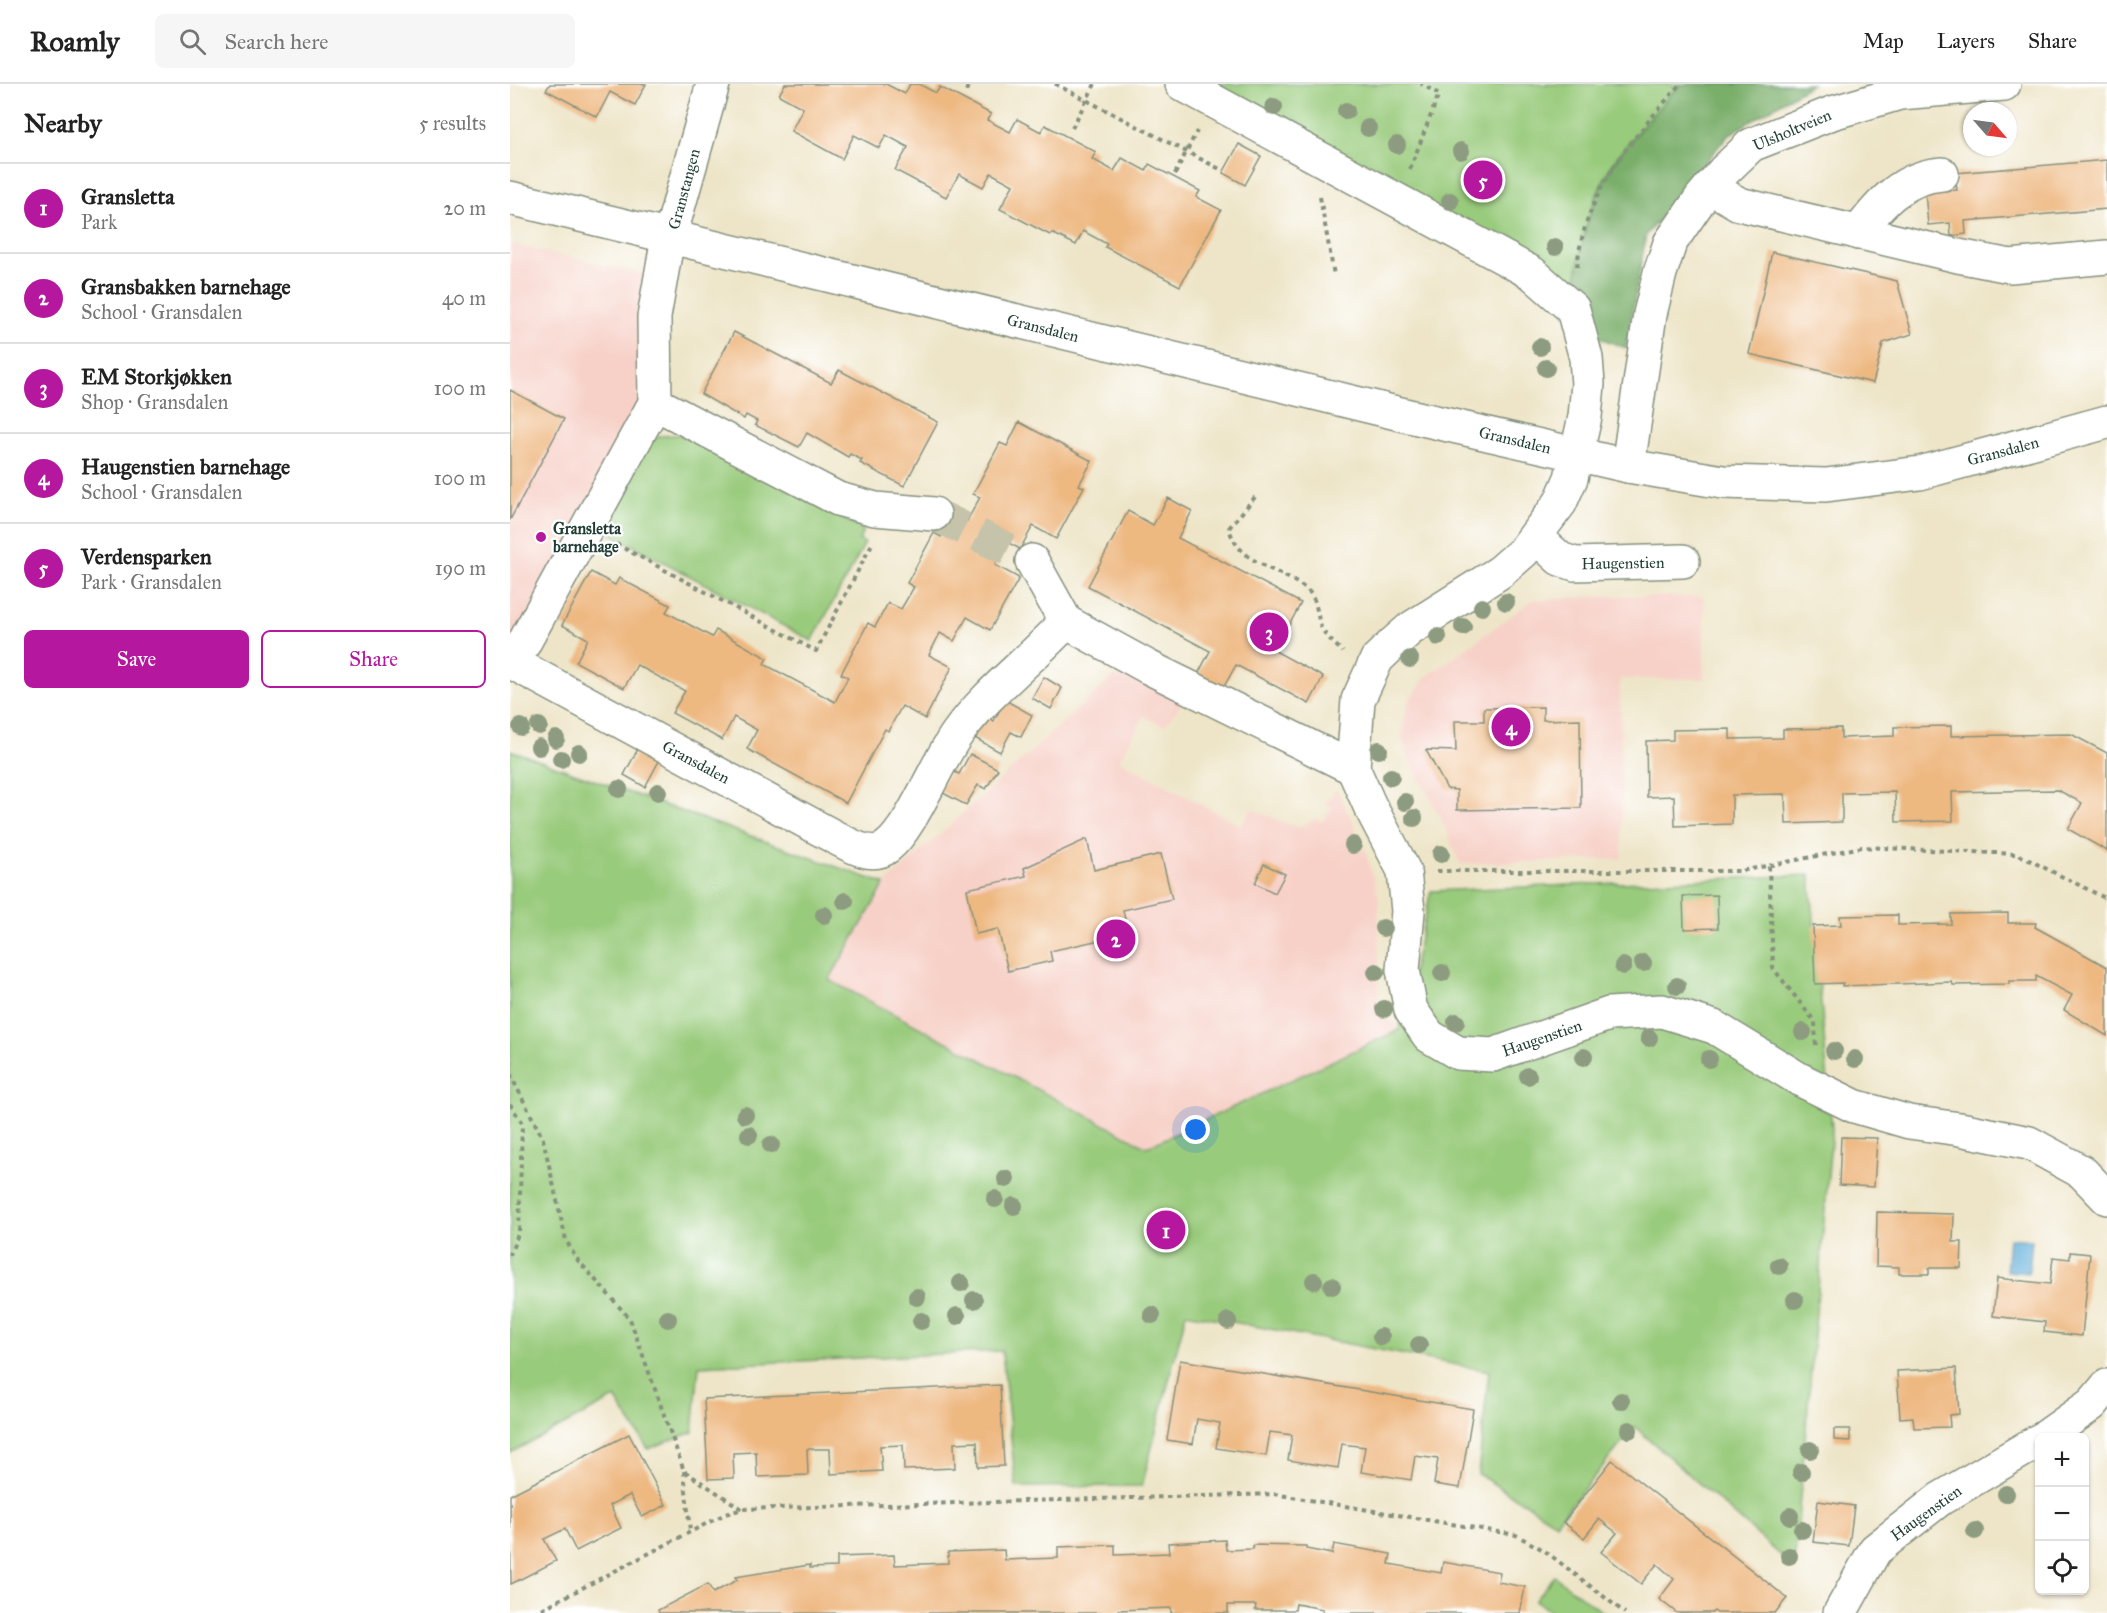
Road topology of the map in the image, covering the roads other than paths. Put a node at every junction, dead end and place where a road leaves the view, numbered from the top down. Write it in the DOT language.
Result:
graph roads {
  1 [pos="712,84"];
  2 [pos="1182,84"];
  3 [pos="2004,84"];
  4 [pos="1942,174"];
  5 [pos="1710,187"];
  6 [pos="510,198"];
  7 [pos="1858,233"];
  8 [pos="670,238"];
  9 [pos="2107,257"];
  10 [pos="656,403"];
  11 [pos="2107,422"];
  12 [pos="1577,454"];
  13 [pos="1628,466"];
  14 [pos="934,514"];
  15 [pos="1536,537"];
  16 [pos="1032,561"];
  17 [pos="1683,561"];
  18 [pos="1066,622"];
  19 [pos="512,666"];
  20 [pos="1353,768"];
  21 [pos="2107,1198"];
  22 [pos="2107,1386"];
  23 [pos="2050,1433"];
  24 [pos="2035,1443"];
  25 [pos="1840,1613"];
  1 -- 8 [label="street, Granstangen"];
  2 -- 12 [label="street"];
  3 -- 5 [label="street, Ulsholtveien"];
  4 -- 7 [label="street"];
  5 -- 7 [label="street"];
  5 -- 13 [label="street, Ulsholtveien"];
  6 -- 8 [label="street, Granstangen"];
  7 -- 9 [label="street"];
  8 -- 10 [label="street"];
  8 -- 12 [label="street, Gransdalen"];
  10 -- 14 [label="street"];
  10 -- 19 [label="street, Gransdalen"];
  11 -- 13 [label="street, Gransdalen"];
  12 -- 13 [label="street, Gransdalen"];
  12 -- 15 [label="street, Haugenstien"];
  15 -- 17 [label="street, Haugenstien"];
  15 -- 20 [label="street, Haugenstien"];
  16 -- 18 [label="street"];
  18 -- 19 [label="street, Gransdalen"];
  18 -- 20 [label="street"];
  20 -- 21 [label="street, Haugenstien"];
  22 -- 23 [label="street"];
  24 -- 25 [label="street, Haugenstien"];
}
